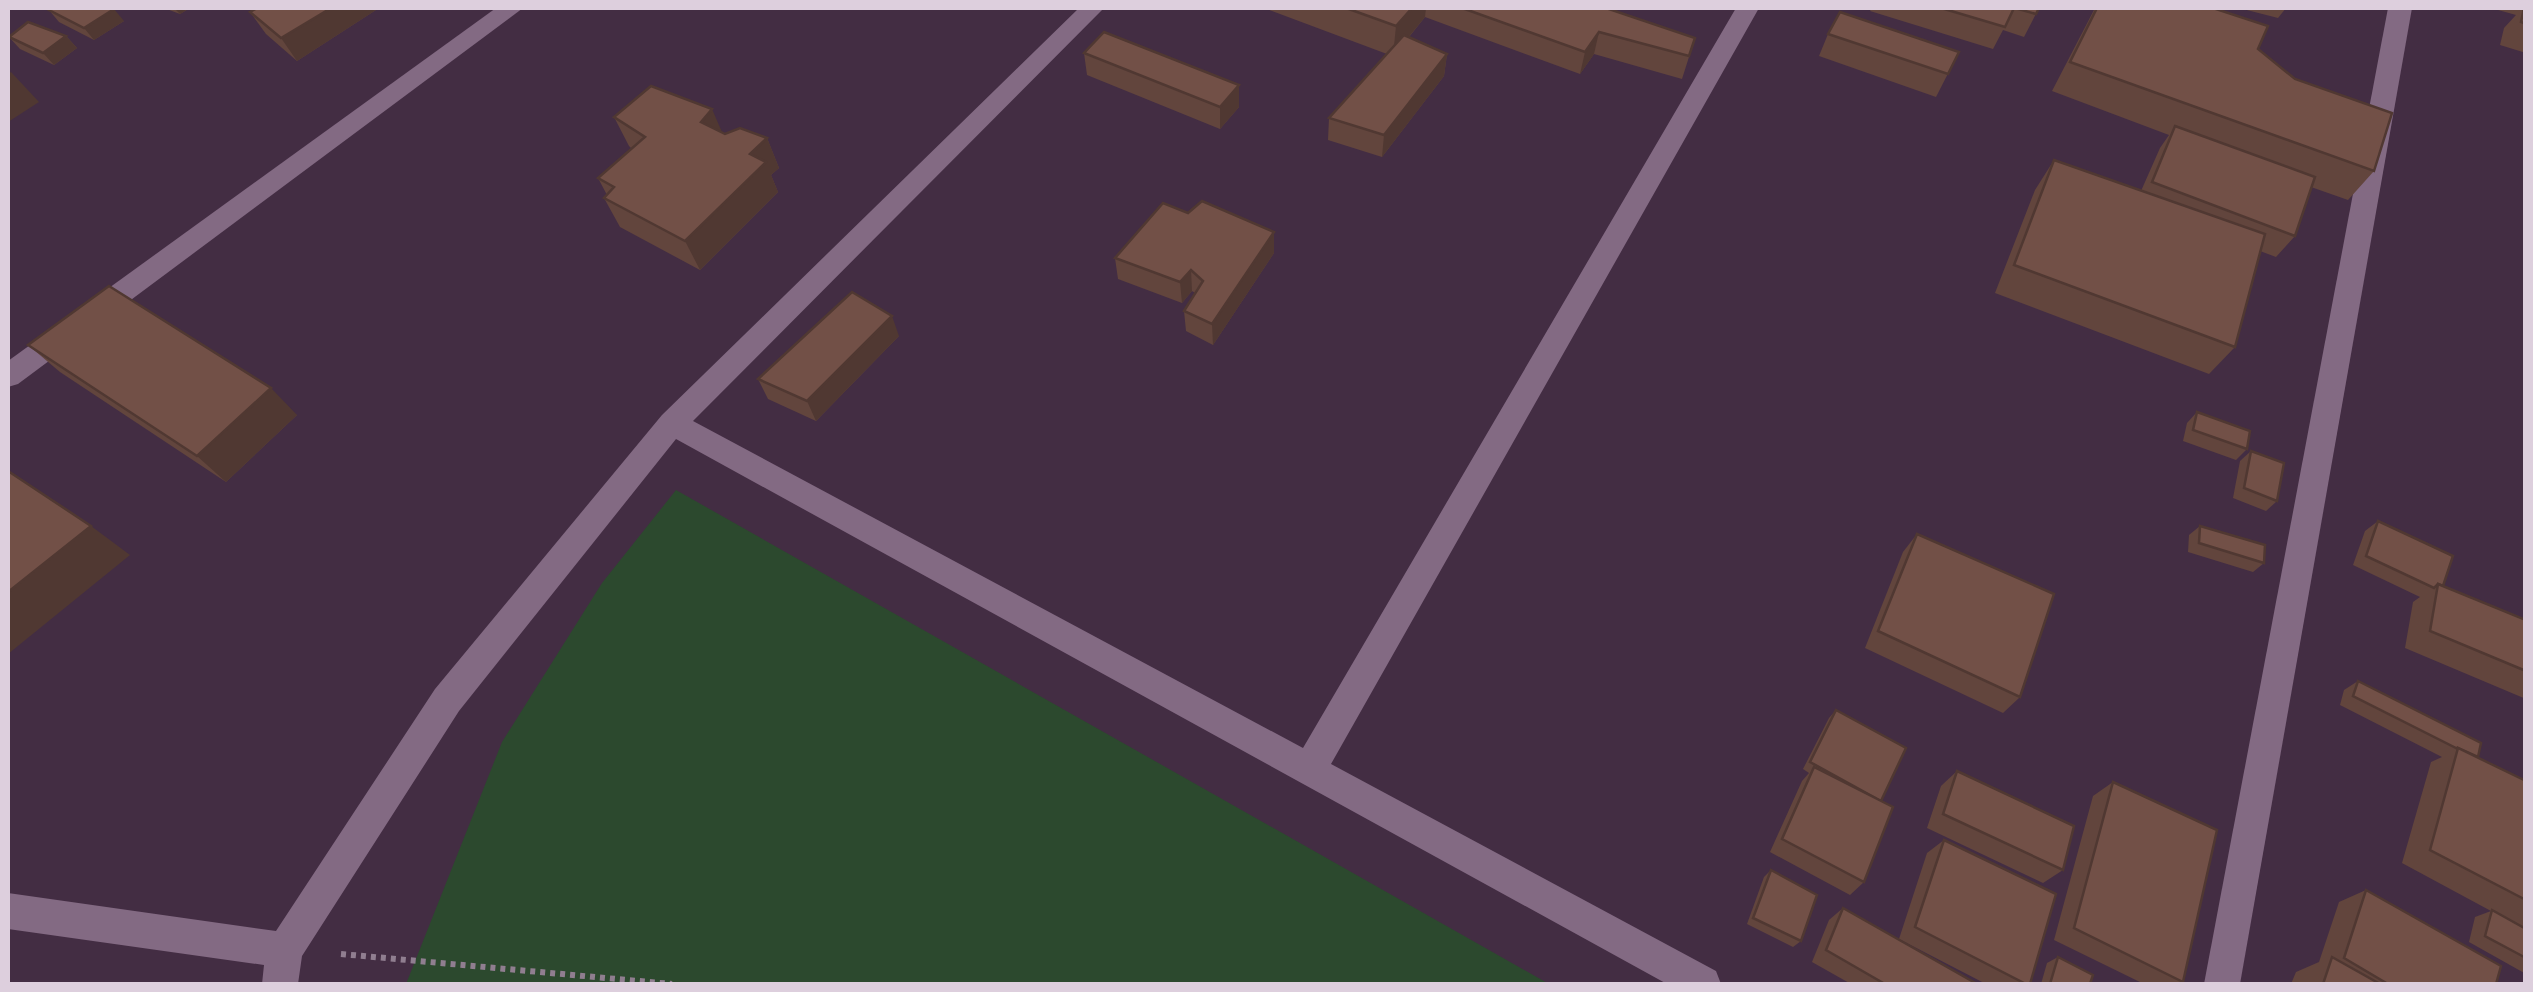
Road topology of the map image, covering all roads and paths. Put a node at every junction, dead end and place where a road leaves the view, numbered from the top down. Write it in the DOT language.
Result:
graph roads {
  1 [pos="510,8"];
  2 [pos="1092,8"];
  3 [pos="1748,8"];
  4 [pos="2400,8"];
  5 [pos="8,376"];
  6 [pos="672,423"];
  7 [pos="1308,771"];
  8 [pos="8,911"];
  9 [pos="282,967"];
  10 [pos="672,984"];
  11 [pos="1703,984"];
  12 [pos="2222,984"];
  1 -- 5 [label="street"];
  2 -- 6 [label="street"];
  3 -- 7 [label="street"];
  4 -- 12 [label="street"];
  6 -- 7 [label="street"];
  6 -- 9 [label="street"];
  7 -- 11 [label="street"];
  8 -- 9 [label="street"];
  9 -- 10 [label="path"];
}
